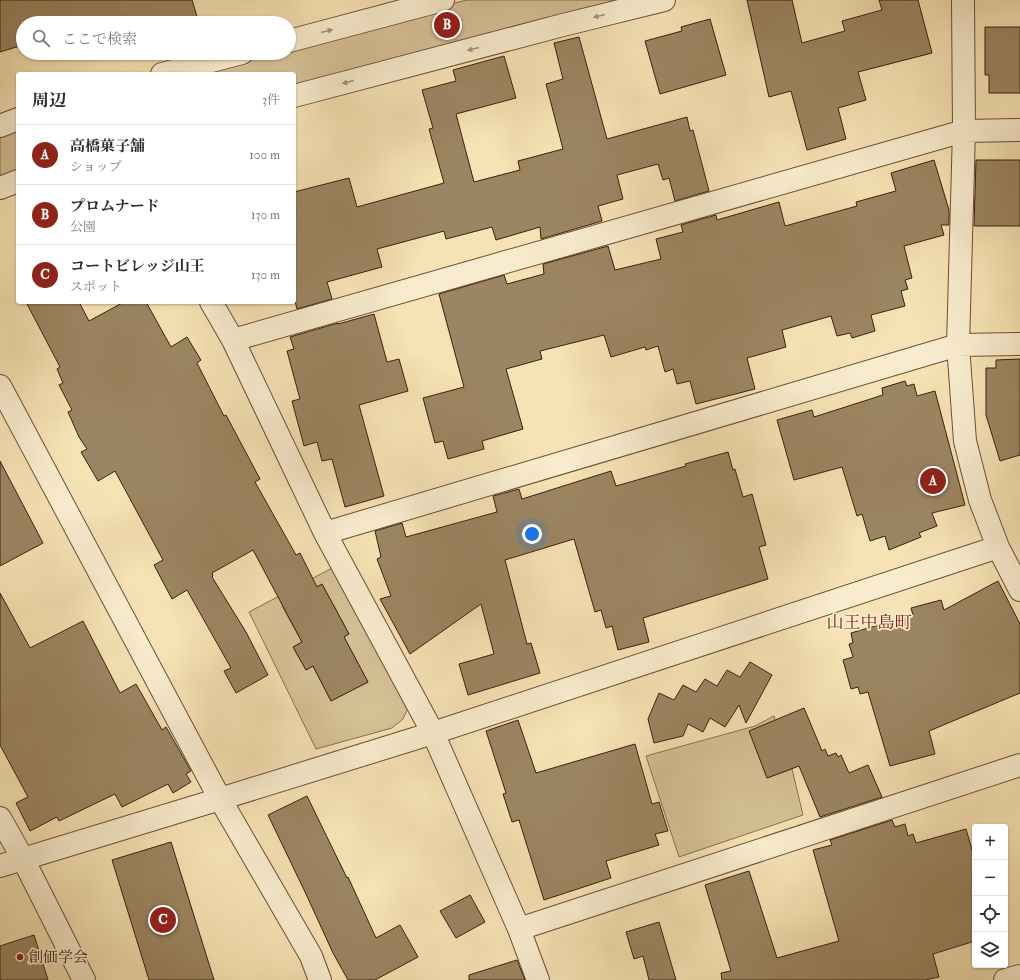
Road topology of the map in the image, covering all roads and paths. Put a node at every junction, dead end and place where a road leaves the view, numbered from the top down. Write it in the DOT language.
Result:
graph roads {
  1 [pos="443,0"];
  2 [pos="664,0"];
  3 [pos="963,0"];
  4 [pos="296,39"];
  5 [pos="215,60"];
  6 [pos="170,72"];
  7 [pos="296,95"];
  8 [pos="16,120"];
  9 [pos="0,126"];
  10 [pos="1020,130"];
  11 [pos="964,131"];
  12 [pos="16,182"];
  13 [pos="0,188"];
  14 [pos="212,304"];
  15 [pos="233,340"];
  16 [pos="1020,344"];
  17 [pos="958,345"];
  18 [pos="0,386"];
  19 [pos="325,533"];
  20 [pos="998,547"];
  21 [pos="1020,590"];
  22 [pos="433,733"];
  23 [pos="1020,765"];
  24 [pos="220,799"];
  25 [pos="0,818"];
  26 [pos="23,859"];
  27 [pos="0,866"];
  28 [pos="519,929"];
  29 [pos="1020,976"];
  30 [pos="84,980"];
  31 [pos="320,980"];
  32 [pos="538,980"];
  33 [pos="1005,980"];
  4 -- 1 [label="street, one-way"];
  2 -- 7 [label="street, one-way"];
  3 -- 11 [label="street"];
  5 -- 6 [label="street"];
  8 -- 9 [label="street"];
  10 -- 11 [label="street"];
  11 -- 15 [label="street"];
  11 -- 17 [label="street"];
  12 -- 13 [label="street"];
  14 -- 15 [label="street"];
  15 -- 19 [label="street"];
  16 -- 17 [label="street"];
  17 -- 19 [label="street"];
  17 -- 20 [label="street"];
  18 -- 24 [label="street"];
  19 -- 22 [label="street"];
  20 -- 21 [label="street"];
  20 -- 22 [label="street"];
  22 -- 24 [label="street"];
  22 -- 28 [label="street"];
  23 -- 28 [label="street"];
  24 -- 26 [label="street"];
  24 -- 31 [label="street"];
  25 -- 26 [label="street"];
  26 -- 27 [label="street"];
  26 -- 30 [label="street"];
  28 -- 32 [label="street"];
  29 -- 33 [label="street"];
}
